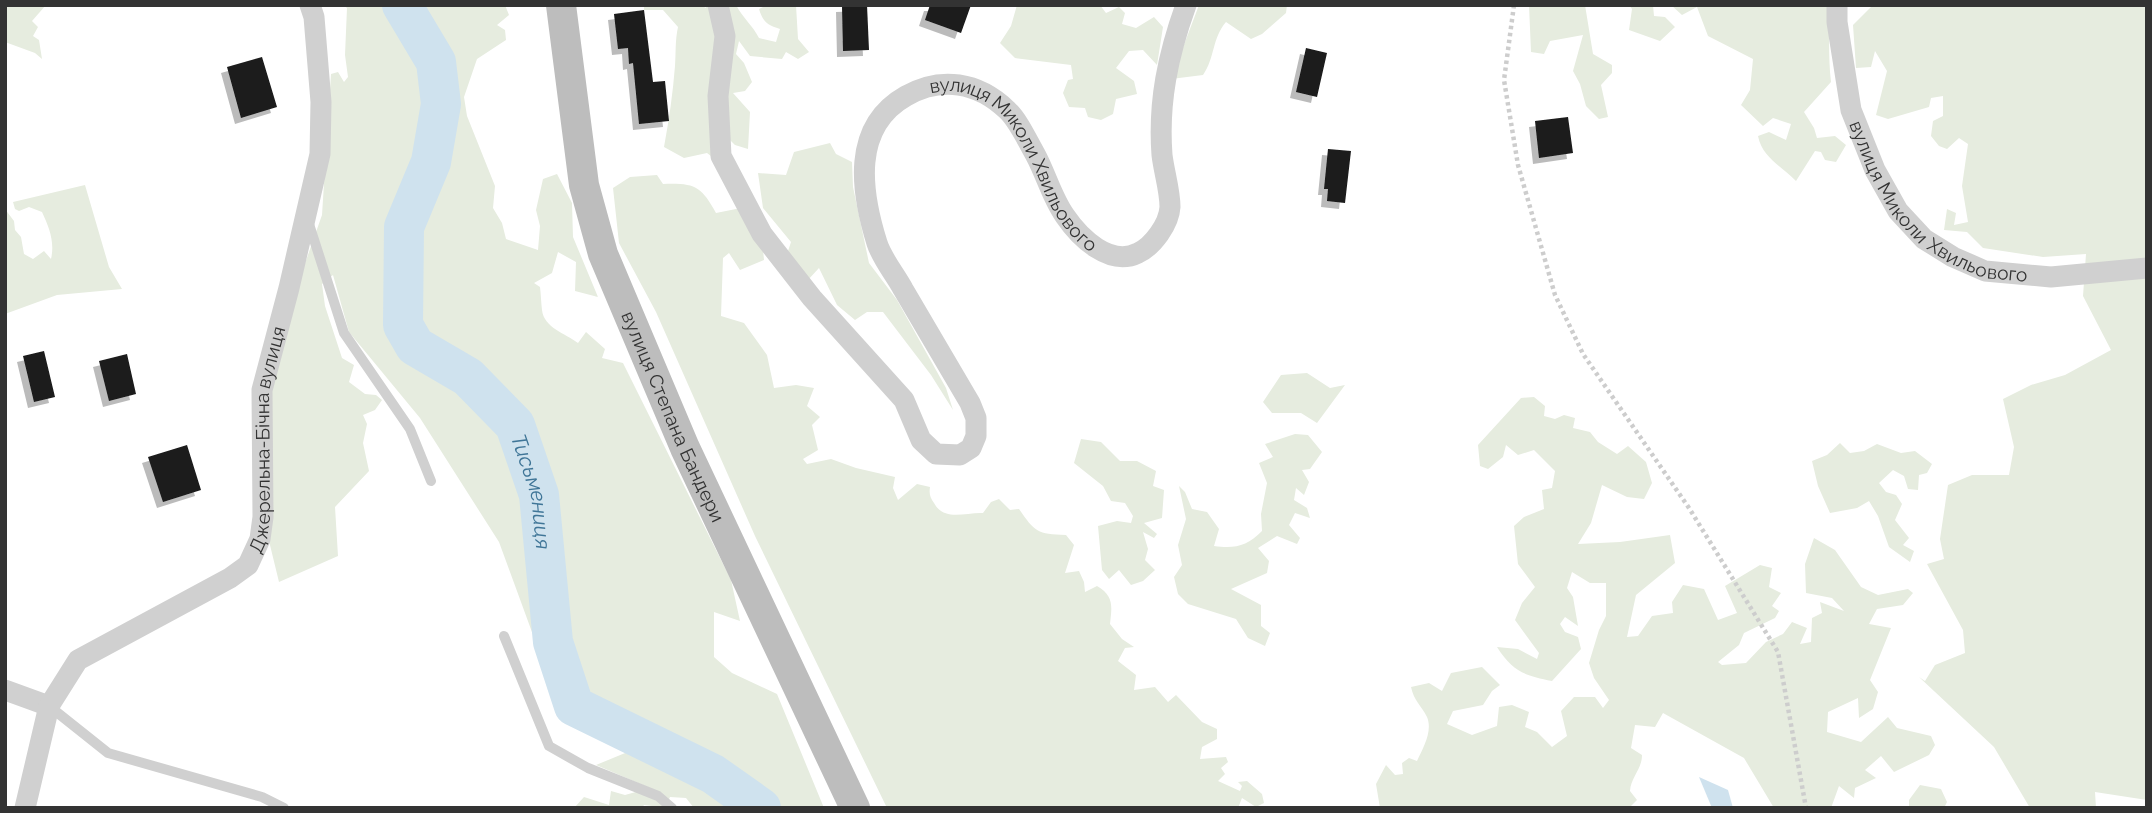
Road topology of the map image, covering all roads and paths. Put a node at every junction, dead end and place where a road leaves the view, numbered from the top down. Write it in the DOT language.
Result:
graph roads {
  1 [pos="310,5"];
  2 [pos="561,5"];
  3 [pos="718,5"];
  4 [pos="1186,5"];
  5 [pos="1514,5"];
  6 [pos="1837,5"];
  7 [pos="307,217"];
  8 [pos="2147,268"];
  9 [pos="431,481"];
  10 [pos="504,636"];
  11 [pos="5,691"];
  12 [pos="49,706"];
  13 [pos="25,808"];
  14 [pos="284,808"];
  15 [pos="672,808"];
  16 [pos="855,808"];
  17 [pos="1807,808"];
  1 -- 7 [label="street, Джерельна-Бічна вулиця"];
  2 -- 16 [label="main road, вулиця Степана Бандери"];
  3 -- 4 [label="street, вулиця Миколи Хвильового"];
  5 -- 17 [label="path"];
  6 -- 8 [label="street, вулиця Миколи Хвильового"];
  7 -- 9 [label="lane"];
  7 -- 12 [label="street, Джерельна-Бічна вулиця"];
  10 -- 15 [label="lane"];
  11 -- 12 [label="street"];
  12 -- 13 [label="street, Джерельна-Бічна вулиця"];
  12 -- 14 [label="lane"];
}
